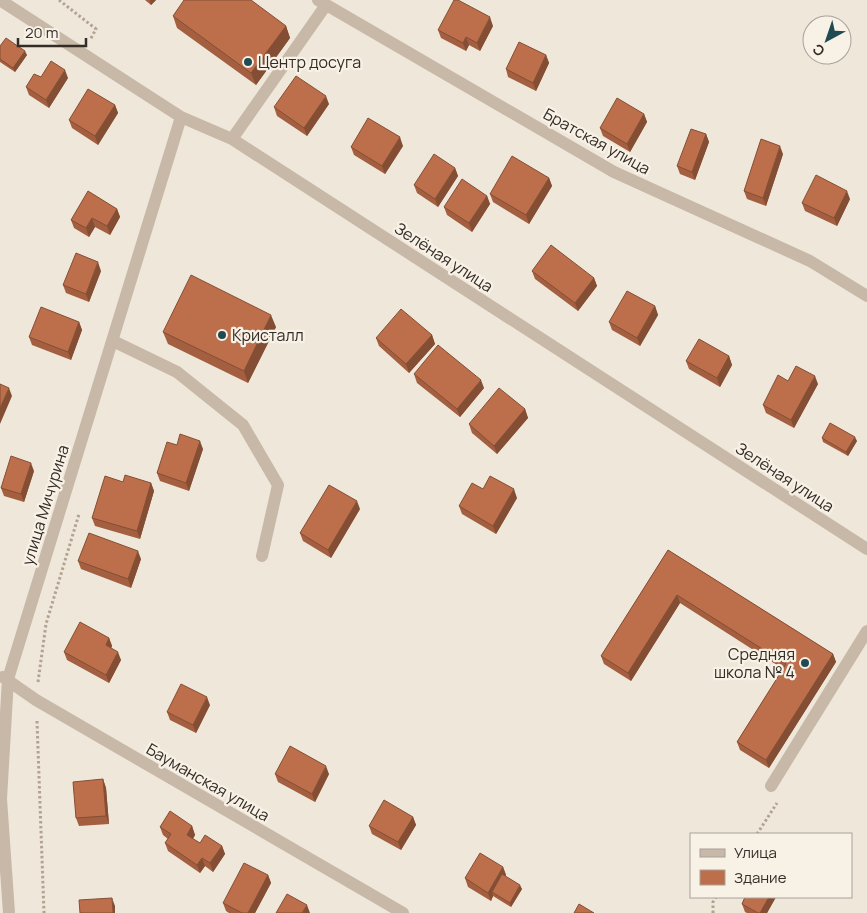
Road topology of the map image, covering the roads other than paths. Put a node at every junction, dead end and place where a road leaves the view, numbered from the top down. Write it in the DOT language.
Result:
graph roads {
  1 [pos="0,0"];
  2 [pos="322,2"];
  3 [pos="181,117"];
  4 [pos="232,139"];
  5 [pos="867,296"];
  6 [pos="113,341"];
  7 [pos="867,549"];
  8 [pos="262,556"];
  9 [pos="867,631"];
  10 [pos="4,677"];
  11 [pos="772,786"];
  12 [pos="9,913"];
  13 [pos="403,913"];
  1 -- 3 [label="street, Зелёная улица"];
  2 -- 4 [label="street"];
  2 -- 5 [label="street, Братская улица"];
  3 -- 4 [label="street, Зелёная улица"];
  3 -- 6 [label="street, улица Мичурина"];
  4 -- 7 [label="street, Зелёная улица"];
  6 -- 8 [label="street"];
  6 -- 10 [label="street, улица Мичурина"];
  9 -- 11 [label="street"];
  10 -- 12 [label="street, улица Мичурина"];
  10 -- 13 [label="street, Бауманская улица"];
}
